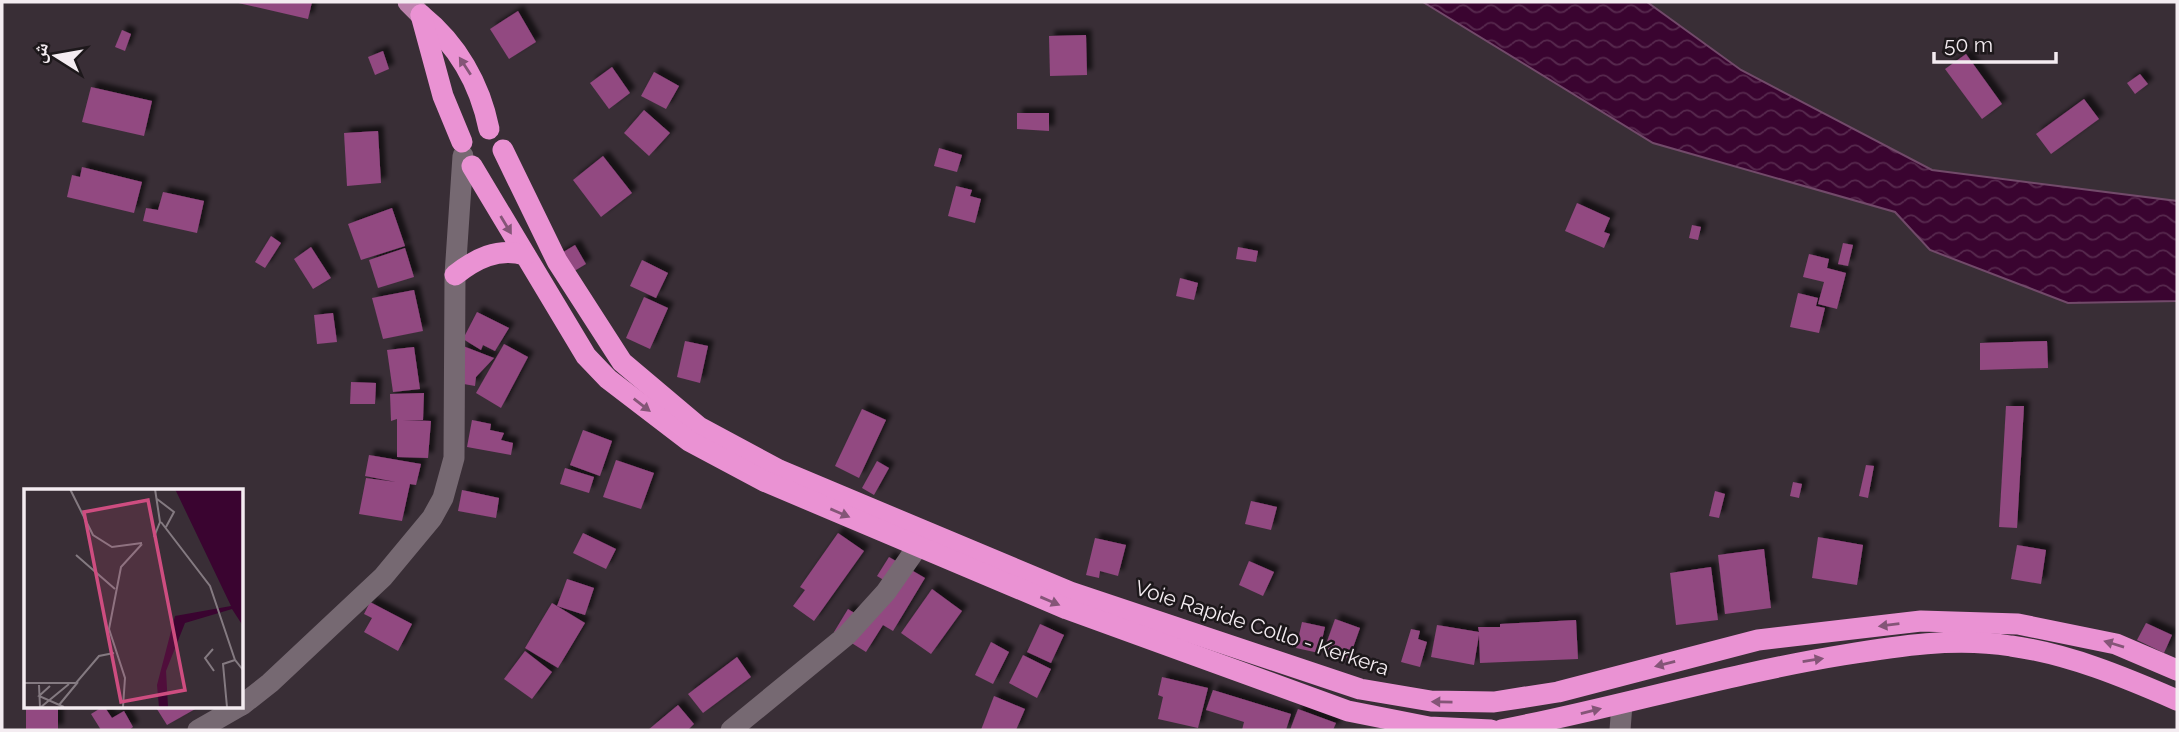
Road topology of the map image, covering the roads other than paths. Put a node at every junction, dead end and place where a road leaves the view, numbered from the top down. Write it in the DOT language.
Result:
graph roads {
  1 [pos="415,9"];
  2 [pos="489,129"];
  3 [pos="503,150"];
  4 [pos="466,155"];
  5 [pos="524,255"];
  6 [pos="455,275"];
  7 [pos="918,546"];
  8 [pos="2177,670"];
  9 [pos="2177,700"];
  10 [pos="243,703"];
  11 [pos="1622,704"];
  12 [pos="236,708"];
  13 [pos="198,730"];
  14 [pos="731,730"];
  15 [pos="1491,730"];
  16 [pos="1501,730"];
  17 [pos="1620,730"];
  2 -- 1 [label="highway, Voie Rapide Collo - Kerkera, one-way"];
  1 -- 4 [label="highway, Voie Rapide Collo - Kerkera"];
  2 -- 3 [label="highway"];
  2 -- 4 [label="highway"];
  3 -- 4 [label="highway"];
  8 -- 3 [label="highway, Voie Rapide Collo - Kerkera, one-way"];
  4 -- 5 [label="highway, Voie Rapide Collo - Kerkera, one-way"];
  4 -- 6 [label="street"];
  5 -- 6 [label="highway"];
  5 -- 7 [label="highway, Voie Rapide Collo - Kerkera, one-way"];
  6 -- 10 [label="street"];
  7 -- 14 [label="street"];
  7 -- 15 [label="highway, Voie Rapide Collo - Kerkera, one-way"];
  11 -- 9 [label="highway, one-way"];
  16 -- 11 [label="highway, one-way"];
  11 -- 17 [label="street"];
  12 -- 13 [label="street"];
}
